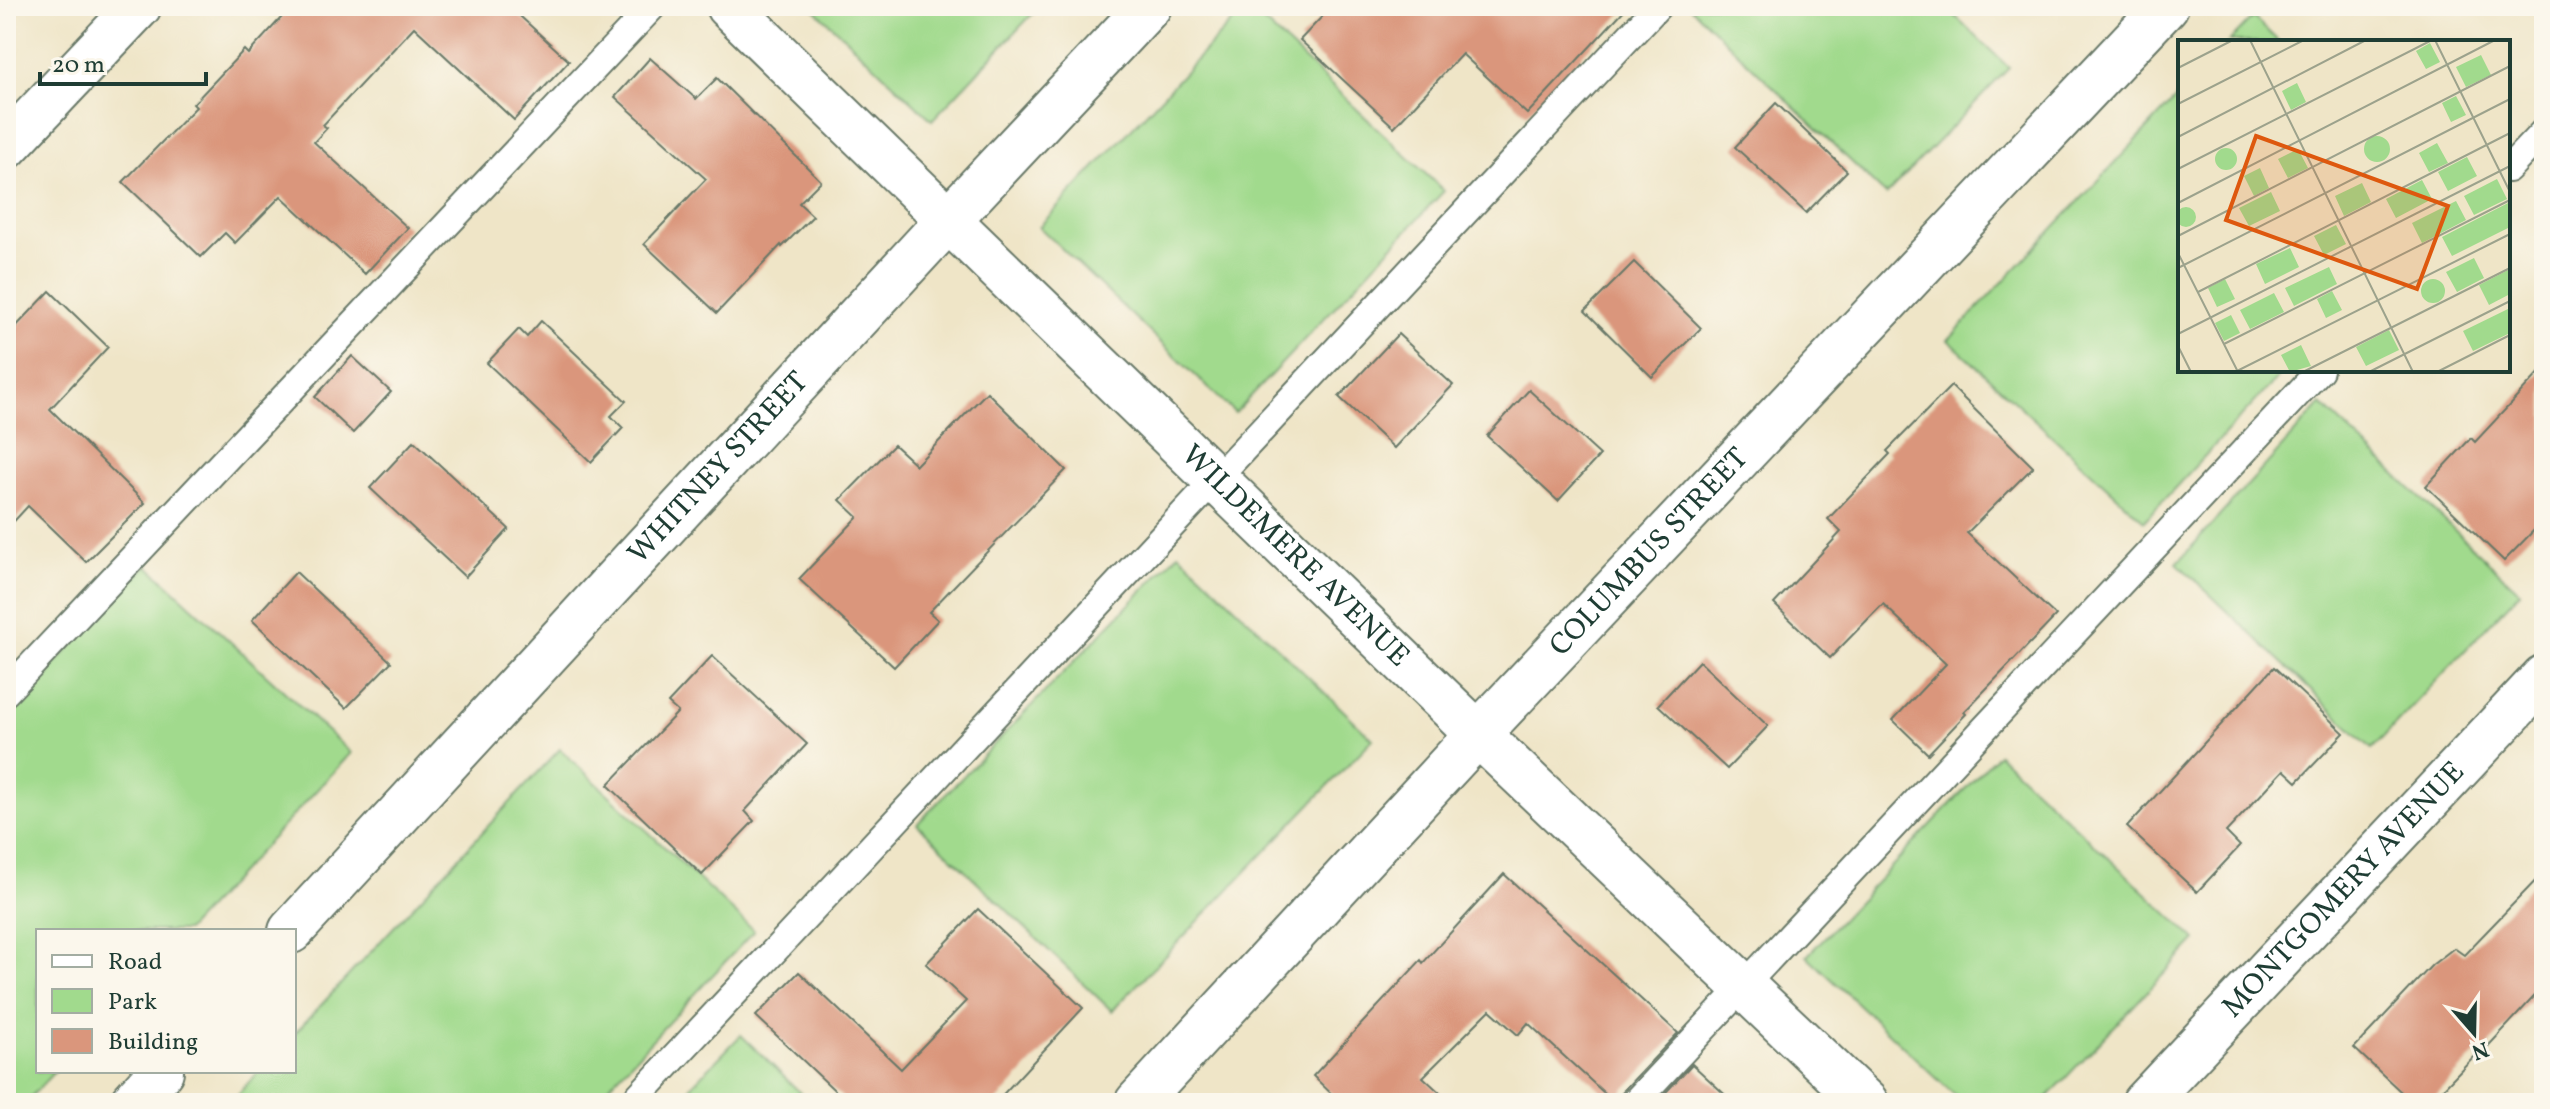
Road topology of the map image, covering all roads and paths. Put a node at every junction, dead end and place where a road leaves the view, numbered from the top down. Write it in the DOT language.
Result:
graph roads {
  1 [pos="139,6"];
  2 [pos="653,6"];
  3 [pos="728,6"];
  4 [pos="1149,6"];
  5 [pos="1658,6"];
  6 [pos="2166,6"];
  7 [pos="2544,131"];
  8 [pos="6,147"];
  9 [pos="2510,167"];
  10 [pos="947,221"];
  11 [pos="2318,372"];
  12 [pos="1214,479"];
  13 [pos="2544,677"];
  14 [pos="6,692"];
  15 [pos="1478,734"];
  16 [pos="293,929"];
  17 [pos="1743,985"];
  18 [pos="159,1073"];
  19 [pos="132,1103"];
  20 [pos="632,1103"];
  21 [pos="1137,1103"];
  22 [pos="1634,1103"];
  23 [pos="1866,1103"];
  24 [pos="2144,1103"];
  1 -- 8 [label="street"];
  2 -- 14 [label="lane"];
  3 -- 10 [label="street, WILDEMERE AVENUE"];
  4 -- 10 [label="street, WHITNEY STREET"];
  5 -- 12 [label="lane"];
  6 -- 15 [label="street, COLUMBUS STREET"];
  7 -- 9 [label="lane"];
  10 -- 12 [label="street, WILDEMERE AVENUE"];
  10 -- 16 [label="street, WHITNEY STREET"];
  11 -- 17 [label="lane"];
  12 -- 15 [label="street, WILDEMERE AVENUE"];
  12 -- 20 [label="lane"];
  13 -- 24 [label="street, MONTGOMERY AVENUE"];
  15 -- 17 [label="street, WILDEMERE AVENUE"];
  15 -- 21 [label="street, COLUMBUS STREET"];
  17 -- 22 [label="lane"];
  17 -- 23 [label="street, WILDEMERE AVENUE"];
  18 -- 19 [label="street"];
}
